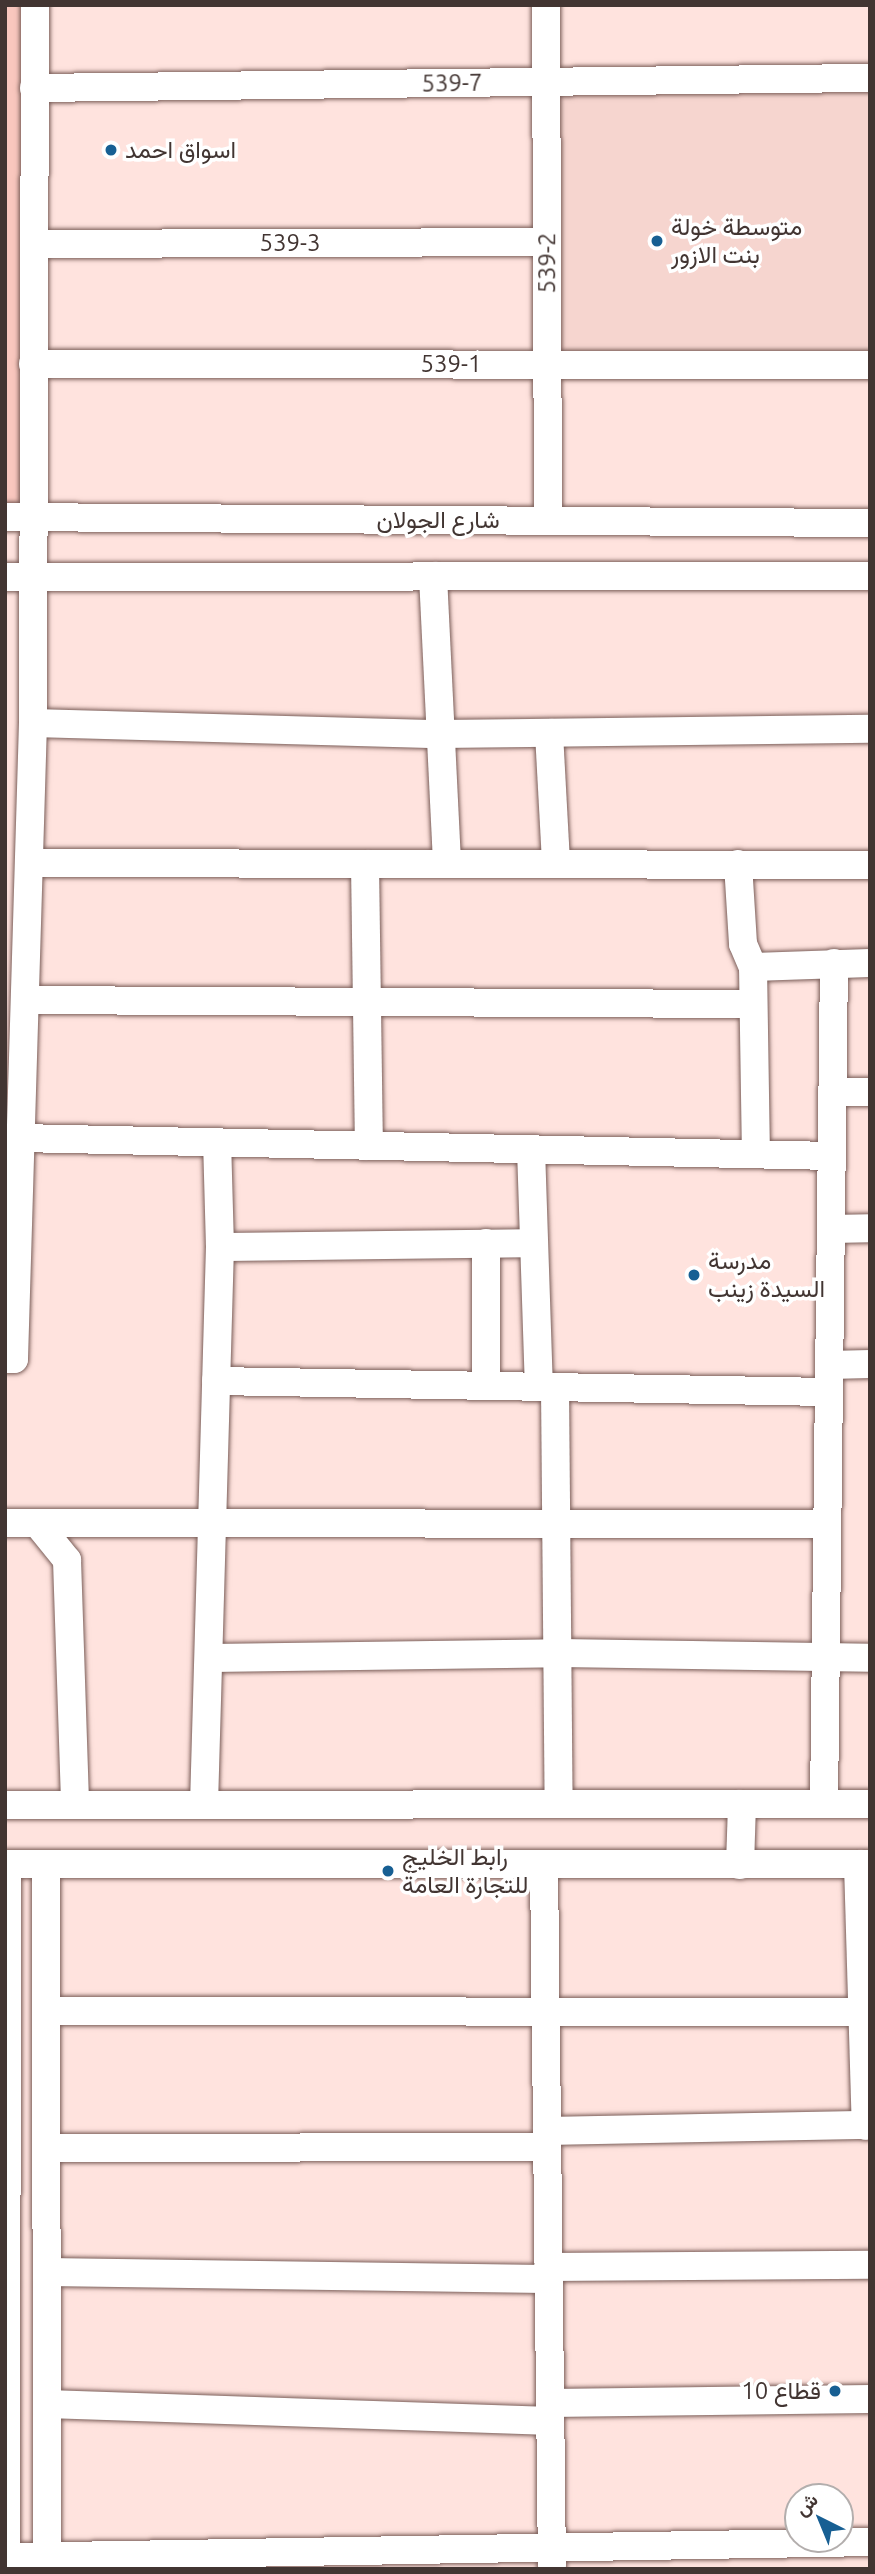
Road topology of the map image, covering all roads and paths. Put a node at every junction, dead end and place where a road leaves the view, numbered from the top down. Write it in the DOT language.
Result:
graph roads {
  1 [pos="35,5"];
  2 [pos="546,5"];
  3 [pos="870,78"];
  4 [pos="547,81"];
  5 [pos="34,88"];
  6 [pos="547,242"];
  7 [pos="34,244"];
  8 [pos="33,363"];
  9 [pos="547,364"];
  10 [pos="870,365"];
  11 [pos="19,517"];
  12 [pos="548,520"];
  13 [pos="870,523"];
  14 [pos="19,576"];
  15 [pos="433,576"];
  16 [pos="870,576"];
  17 [pos="33,723"];
  18 [pos="870,729"];
  19 [pos="549,733"];
  20 [pos="439,734"];
  21 [pos="29,863"];
  22 [pos="365,864"];
  23 [pos="447,864"];
  24 [pos="556,864"];
  25 [pos="738,864"];
  26 [pos="870,864"];
  27 [pos="834,963"];
  28 [pos="870,963"];
  29 [pos="753,967"];
  30 [pos="24,1000"];
  31 [pos="369,1004"];
  32 [pos="751,1004"];
  33 [pos="833,1092"];
  34 [pos="870,1092"];
  35 [pos="20,1138"];
  36 [pos="216,1142"];
  37 [pos="369,1146"];
  38 [pos="531,1149"];
  39 [pos="756,1154"];
  40 [pos="832,1156"];
  41 [pos="870,1228"];
  42 [pos="831,1229"];
  43 [pos="486,1243"];
  44 [pos="532,1243"];
  45 [pos="220,1247"];
  46 [pos="5,1359"];
  47 [pos="870,1364"];
  48 [pos="829,1378"];
  49 [pos="216,1381"];
  50 [pos="486,1386"];
  51 [pos="547,1387"];
  52 [pos="213,1521"];
  53 [pos="556,1521"];
  54 [pos="5,1523"];
  55 [pos="37,1523"];
  56 [pos="827,1524"];
  57 [pos="560,1653"];
  58 [pos="211,1658"];
  59 [pos="870,1658"];
  60 [pos="826,1659"];
  61 [pos="559,1804"];
  62 [pos="742,1804"];
  63 [pos="824,1804"];
  64 [pos="870,1804"];
  65 [pos="5,1805"];
  66 [pos="75,1805"];
  67 [pos="204,1805"];
  68 [pos="6,1864"];
  69 [pos="46,1864"];
  70 [pos="544,1864"];
  71 [pos="864,1864"];
  72 [pos="740,1865"];
  73 [pos="46,2011"];
  74 [pos="546,2011"];
  75 [pos="866,2012"];
  76 [pos="868,2126"];
  77 [pos="547,2139"];
  78 [pos="47,2148"];
  79 [pos="870,2265"];
  80 [pos="47,2272"];
  81 [pos="548,2273"];
  82 [pos="870,2399"];
  83 [pos="47,2404"];
  84 [pos="550,2412"];
  85 [pos="870,2542"];
  86 [pos="6,2557"];
  87 [pos="552,2559"];
  88 [pos="47,2563"];
  89 [pos="6,2569"];
  1 -- 5 [label="street"];
  2 -- 4 [label="street, 539-2"];
  3 -- 4 [label="street, 539-7"];
  4 -- 5 [label="street, 539-7"];
  4 -- 6 [label="street, 539-2"];
  5 -- 7 [label="street"];
  6 -- 7 [label="street, 539-3"];
  6 -- 9 [label="street, 539-2"];
  7 -- 8 [label="street"];
  8 -- 9 [label="street, 539-1"];
  8 -- 11 [label="street"];
  9 -- 10 [label="street, 539-1"];
  9 -- 12 [label="street, 539-2"];
  11 -- 12 [label="street, شارع الجولان"];
  11 -- 14 [label="street"];
  12 -- 13 [label="street, شارع الجولان"];
  14 -- 15 [label="street"];
  14 -- 17 [label="street"];
  15 -- 16 [label="street"];
  15 -- 20 [label="street"];
  17 -- 20 [label="street"];
  17 -- 21 [label="street"];
  18 -- 19 [label="street"];
  19 -- 20 [label="street"];
  19 -- 24 [label="street"];
  20 -- 23 [label="street"];
  21 -- 22 [label="street"];
  21 -- 30 [label="street"];
  22 -- 23 [label="street"];
  22 -- 31 [label="street"];
  23 -- 24 [label="street"];
  24 -- 25 [label="street"];
  25 -- 26 [label="street"];
  25 -- 29 [label="street"];
  27 -- 28 [label="street"];
  27 -- 29 [label="street"];
  27 -- 33 [label="street"];
  29 -- 32 [label="street"];
  30 -- 31 [label="street"];
  30 -- 35 [label="street"];
  31 -- 32 [label="street"];
  31 -- 37 [label="street"];
  32 -- 39 [label="street"];
  33 -- 34 [label="street"];
  33 -- 40 [label="street"];
  35 -- 36 [label="street"];
  35 -- 46 [label="street"];
  36 -- 37 [label="street"];
  36 -- 45 [label="street"];
  37 -- 38 [label="street"];
  38 -- 39 [label="street"];
  38 -- 44 [label="street"];
  39 -- 40 [label="street"];
  40 -- 42 [label="street"];
  41 -- 42 [label="street"];
  42 -- 48 [label="street"];
  43 -- 44 [label="street"];
  43 -- 45 [label="street"];
  43 -- 50 [label="street"];
  44 -- 51 [label="street"];
  45 -- 49 [label="street"];
  47 -- 48 [label="street"];
  48 -- 51 [label="street"];
  48 -- 56 [label="street"];
  49 -- 50 [label="street"];
  49 -- 52 [label="street"];
  50 -- 51 [label="street"];
  51 -- 53 [label="street"];
  52 -- 53 [label="street"];
  52 -- 55 [label="street"];
  52 -- 58 [label="street"];
  53 -- 56 [label="street"];
  53 -- 57 [label="street"];
  54 -- 55 [label="street"];
  55 -- 66 [label="street"];
  56 -- 60 [label="street"];
  57 -- 58 [label="street"];
  57 -- 60 [label="street"];
  57 -- 61 [label="street"];
  58 -- 67 [label="street"];
  59 -- 60 [label="street"];
  60 -- 63 [label="street"];
  61 -- 62 [label="street"];
  61 -- 67 [label="street"];
  62 -- 63 [label="street"];
  62 -- 72 [label="street"];
  63 -- 64 [label="street"];
  65 -- 66 [label="street"];
  66 -- 67 [label="street"];
  68 -- 69 [label="street"];
  68 -- 86 [label="street"];
  69 -- 70 [label="street"];
  69 -- 73 [label="street"];
  70 -- 72 [label="street"];
  70 -- 74 [label="street"];
  71 -- 72 [label="street"];
  71 -- 75 [label="street"];
  73 -- 74 [label="street"];
  73 -- 78 [label="street"];
  74 -- 75 [label="street"];
  74 -- 77 [label="street"];
  75 -- 76 [label="street"];
  76 -- 77 [label="street"];
  77 -- 78 [label="street"];
  77 -- 81 [label="street"];
  78 -- 80 [label="street"];
  79 -- 81 [label="street"];
  80 -- 81 [label="street"];
  80 -- 83 [label="street"];
  81 -- 84 [label="street"];
  82 -- 84 [label="street"];
  83 -- 84 [label="street"];
  83 -- 88 [label="street"];
  84 -- 87 [label="street"];
  85 -- 87 [label="street"];
  86 -- 88 [label="street"];
  86 -- 89 [label="street"];
  87 -- 88 [label="street"];
}
